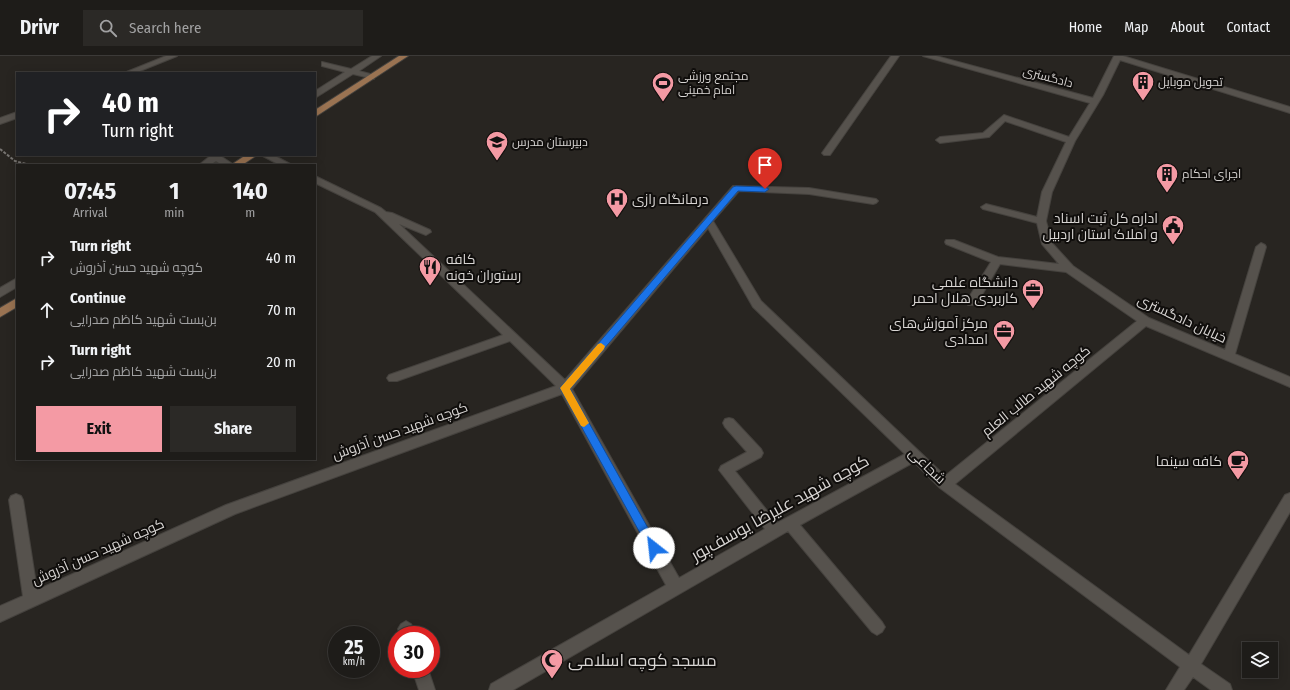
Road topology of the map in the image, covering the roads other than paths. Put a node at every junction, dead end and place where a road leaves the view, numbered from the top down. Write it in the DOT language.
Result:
graph roads {
  1 [pos="173,56"];
  2 [pos="377,56"];
  3 [pos="404,56"];
  4 [pos="895,56"];
  5 [pos="927,56"];
  6 [pos="952,56"];
  7 [pos="1118,56"];
  8 [pos="325,64"];
  9 [pos="131,72"];
  10 [pos="352,72"];
  11 [pos="371,77"];
  12 [pos="316,94"];
  13 [pos="1096,98"];
  14 [pos="1290,110"];
  15 [pos="316,113"];
  16 [pos="16,114"];
  17 [pos="0,121"];
  18 [pos="940,140"];
  19 [pos="1071,141"];
  20 [pos="827,153"];
  21 [pos="215,156"];
  22 [pos="250,156"];
  23 [pos="268,156"];
  24 [pos="205,164"];
  25 [pos="227,164"];
  26 [pos="238,164"];
  27 [pos="285,164"];
  28 [pos="316,179"];
  29 [pos="873,201"];
  30 [pos="986,207"];
  31 [pos="378,210"];
  32 [pos="708,220"];
  33 [pos="1041,221"];
  34 [pos="426,232"];
  35 [pos="950,242"];
  36 [pos="1261,247"];
  37 [pos="997,260"];
  38 [pos="1069,269"];
  39 [pos="16,283"];
  40 [pos="0,293"];
  41 [pos="972,302"];
  42 [pos="16,303"];
  43 [pos="0,313"];
  44 [pos="1145,320"];
  45 [pos="512,336"];
  46 [pos="1229,356"];
  47 [pos="393,378"];
  48 [pos="1290,382"];
  49 [pos="565,388"];
  50 [pos="729,423"];
  51 [pos="915,455"];
  52 [pos="945,484"];
  53 [pos="1290,499"];
  54 [pos="16,500"];
  55 [pos="790,523"];
  56 [pos="775,531"];
  57 [pos="676,588"];
  58 [pos="31,600"];
  59 [pos="0,614"];
  60 [pos="877,627"];
  61 [pos="1191,666"];
  62 [pos="423,678"];
  63 [pos="427,690"];
  64 [pos="497,690"];
  65 [pos="1174,690"];
  66 [pos="1224,690"];
  1 -- 9 [label="street"];
  2 -- 10 [label="street"];
  3 -- 11 [label="main road"];
  4 -- 20 [label="street"];
  5 -- 13 [label="street, دادگستری"];
  6 -- 13 [label="street"];
  7 -- 13 [label="street, خیابان دادگستری"];
  7 -- 14 [label="street"];
  8 -- 10 [label="street"];
  10 -- 11 [label="street"];
  10 -- 12 [label="street"];
  11 -- 15 [label="main road"];
  13 -- 19 [label="street, خیابان دادگستری"];
  16 -- 17 [label="street"];
  18 -- 19 [label="street"];
  19 -- 33 [label="street, خیابان دادگستری"];
  21 -- 24 [label="street"];
  21 -- 25 [label="street"];
  22 -- 26 [label="main road"];
  23 -- 27 [label="street"];
  28 -- 31 [label="street"];
  29 -- 32 [label="street, کوچه شهید حسن آذروش"];
  30 -- 33 [label="street"];
  31 -- 34 [label="street"];
  31 -- 45 [label="street"];
  32 -- 49 [label="street, کوچه شهید حسن آذروش"];
  32 -- 51 [label="street, شجاعی"];
  33 -- 38 [label="street, خیابان دادگستری"];
  35 -- 37 [label="street"];
  36 -- 46 [label="street"];
  37 -- 38 [label="street"];
  37 -- 41 [label="street"];
  38 -- 44 [label="street, خیابان دادگستری"];
  39 -- 40 [label="street"];
  42 -- 43 [label="main road"];
  44 -- 46 [label="street, خیابان دادگستری"];
  44 -- 52 [label="street, کوچه شهید طالب العلم"];
  45 -- 47 [label="street"];
  45 -- 49 [label="street"];
  46 -- 48 [label="street, خیابان دادگستری"];
  49 -- 57 [label="street"];
  49 -- 58 [label="street, کوچه شهید حسن آذروش"];
  50 -- 56 [label="street"];
  51 -- 52 [label="street, شجاعی"];
  51 -- 55 [label="street, کوچه شهید علیرضا یوسف‌پور"];
  52 -- 61 [label="street, شجاعی"];
  53 -- 61 [label="street"];
  54 -- 58 [label="street"];
  55 -- 56 [label="street, کوچه شهید علیرضا یوسف‌پور"];
  55 -- 60 [label="street"];
  56 -- 57 [label="street, کوچه شهید علیرضا یوسف‌پور"];
  57 -- 64 [label="street, کوچه شهید علیرضا یوسف‌پور"];
  58 -- 59 [label="street, کوچه شهید حسن آذروش"];
  61 -- 65 [label="street"];
  61 -- 66 [label="street, شجاعی"];
  62 -- 63 [label="street"];
}
